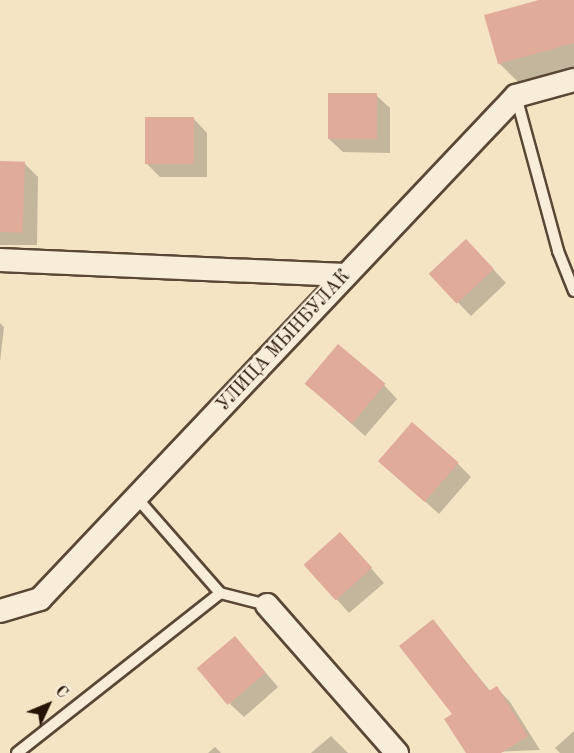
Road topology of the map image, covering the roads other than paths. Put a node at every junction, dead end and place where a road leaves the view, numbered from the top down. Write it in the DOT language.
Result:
graph roads {
  1 [pos="574,80"];
  2 [pos="516,96"];
  3 [pos="0,260"];
  4 [pos="346,274"];
  5 [pos="574,291"];
  6 [pos="136,497"];
  7 [pos="220,593"];
  8 [pos="267,605"];
  9 [pos="0,611"];
  10 [pos="16,753"];
  11 [pos="397,753"];
  1 -- 2 [label="street"];
  2 -- 4 [label="street, УЛИЦА МЫНБУЛАК"];
  2 -- 5 [label="lane"];
  3 -- 4 [label="street"];
  4 -- 6 [label="street, УЛИЦА МЫНБУЛАК"];
  6 -- 7 [label="lane"];
  6 -- 9 [label="street, УЛИЦА МЫНБУЛАК"];
  7 -- 8 [label="lane"];
  7 -- 10 [label="lane"];
  8 -- 11 [label="street"];
}
